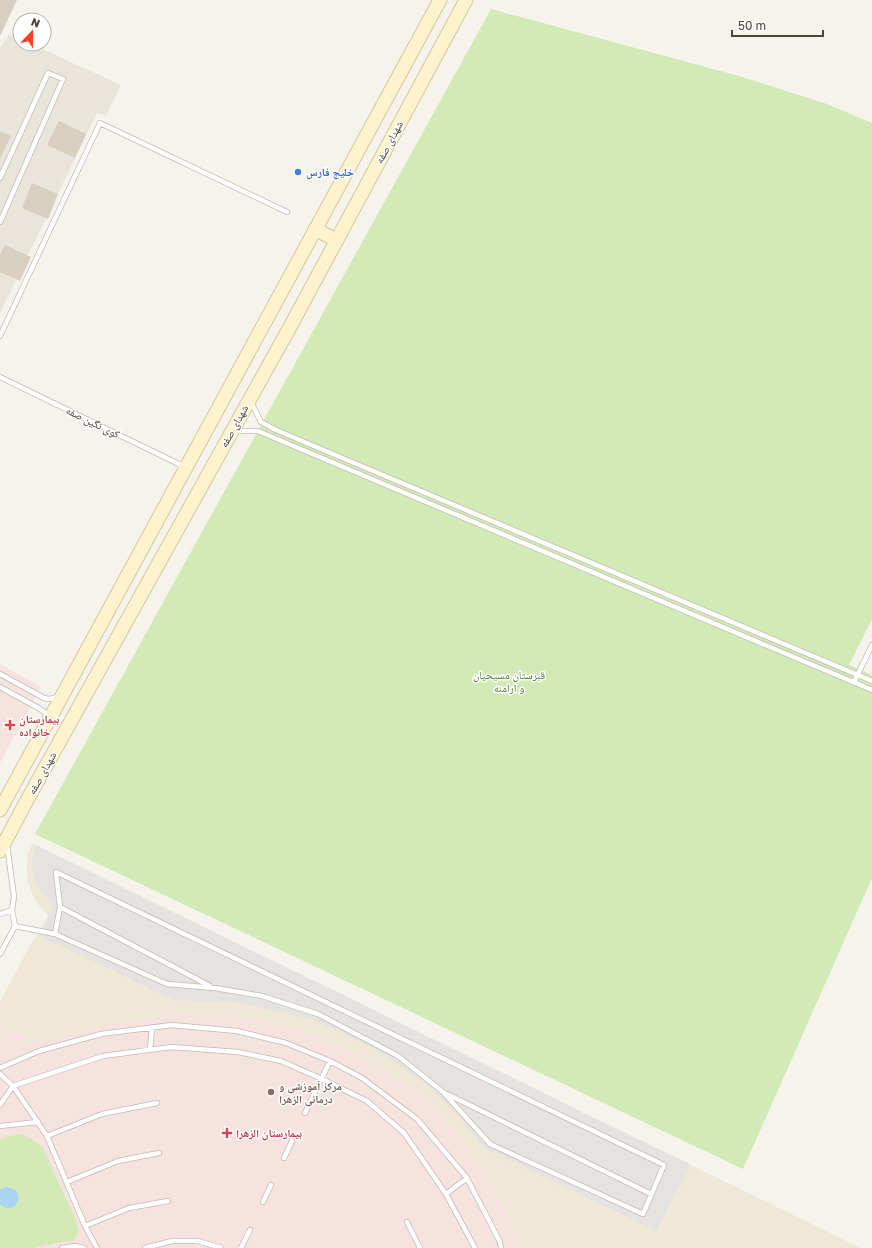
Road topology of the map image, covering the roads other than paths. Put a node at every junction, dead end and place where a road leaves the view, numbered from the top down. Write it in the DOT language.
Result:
graph roads {
  1 [pos="440,0"];
  2 [pos="466,0"];
  3 [pos="0,178"];
  4 [pos="287,212"];
  5 [pos="0,222"];
  6 [pos="315,229"];
  7 [pos="336,240"];
  8 [pos="0,336"];
  9 [pos="0,376"];
  10 [pos="250,399"];
  11 [pos="231,432"];
  12 [pos="186,468"];
  13 [pos="872,645"];
  14 [pos="0,674"];
  15 [pos="858,675"];
  16 [pos="872,681"];
  17 [pos="854,682"];
  18 [pos="0,687"];
  19 [pos="872,690"];
  20 [pos="63,694"];
  21 [pos="47,723"];
  22 [pos="0,810"];
  23 [pos="6,839"];
  24 [pos="0,851"];
  25 [pos="60,907"];
  26 [pos="12,910"];
  27 [pos="0,914"];
  28 [pos="16,926"];
  29 [pos="55,934"];
  30 [pos="0,954"];
  31 [pos="213,988"];
  32 [pos="152,1027"];
  33 [pos="150,1050"];
  34 [pos="330,1061"];
  35 [pos="0,1068"];
  36 [pos="0,1074"];
  37 [pos="322,1079"];
  38 [pos="13,1086"];
  39 [pos="444,1093"];
  40 [pos="157,1103"];
  41 [pos="0,1105"];
  42 [pos="305,1113"];
  43 [pos="38,1122"];
  44 [pos="0,1126"];
  45 [pos="47,1136"];
  46 [pos="292,1141"];
  47 [pos="159,1153"];
  48 [pos="284,1158"];
  49 [pos="467,1178"];
  50 [pos="67,1182"];
  51 [pos="271,1185"];
  52 [pos="446,1194"];
  53 [pos="651,1194"];
  54 [pos="168,1201"];
  55 [pos="263,1202"];
  56 [pos="407,1222"];
  57 [pos="86,1226"];
  58 [pos="250,1230"];
  59 [pos="62,1248"];
  60 [pos="84,1248"];
  61 [pos="96,1248"];
  62 [pos="146,1248"];
  63 [pos="221,1248"];
  64 [pos="241,1248"];
  65 [pos="420,1248"];
  66 [pos="475,1248"];
  67 [pos="501,1248"];
  1 -- 6 [label="main road, شهدای صفه"];
  2 -- 7 [label="main road, شهدای صفه"];
  3 -- 5 [label="lane"];
  4 -- 8 [label="lane"];
  6 -- 7 [label="main road"];
  6 -- 12 [label="main road, شهدای صفه"];
  7 -- 10 [label="main road, شهدای صفه"];
  9 -- 12 [label="lane, کوی نگین صفه"];
  10 -- 11 [label="main road, شهدای صفه"];
  10 -- 15 [label="lane"];
  11 -- 17 [label="lane"];
  11 -- 23 [label="main road, شهدای صفه"];
  12 -- 20 [label="main road, شهدای صفه"];
  13 -- 15 [label="lane"];
  14 -- 20 [label="lane"];
  15 -- 16 [label="lane"];
  15 -- 17 [label="lane"];
  17 -- 19 [label="lane"];
  18 -- 21 [label="lane"];
  20 -- 21 [label="main road, شهدای صفه"];
  21 -- 22 [label="main road, شهدای صفه"];
  23 -- 24 [label="main road, شهدای صفه"];
  23 -- 26 [label="lane"];
  25 -- 29 [label="lane"];
  25 -- 31 [label="lane"];
  25 -- 53 [label="lane"];
  26 -- 27 [label="lane"];
  26 -- 28 [label="lane"];
  28 -- 29 [label="lane"];
  28 -- 30 [label="lane"];
  29 -- 31 [label="lane"];
  31 -- 39 [label="lane"];
  32 -- 33 [label="lane"];
  32 -- 34 [label="lane"];
  32 -- 35 [label="lane"];
  33 -- 37 [label="lane"];
  33 -- 38 [label="lane"];
  34 -- 37 [label="lane"];
  34 -- 49 [label="lane"];
  36 -- 38 [label="lane"];
  37 -- 42 [label="lane"];
  37 -- 52 [label="lane"];
  38 -- 41 [label="lane"];
  38 -- 43 [label="lane"];
  39 -- 53 [label="lane"];
  39 -- 53 [label="lane"];
  40 -- 45 [label="lane"];
  43 -- 44 [label="lane"];
  43 -- 45 [label="lane"];
  45 -- 50 [label="lane"];
  46 -- 48 [label="lane"];
  47 -- 50 [label="lane"];
  49 -- 52 [label="lane"];
  49 -- 67 [label="lane"];
  50 -- 57 [label="lane"];
  51 -- 55 [label="lane"];
  52 -- 66 [label="lane"];
  54 -- 57 [label="lane"];
  56 -- 65 [label="lane"];
  57 -- 61 [label="lane"];
  58 -- 64 [label="lane"];
  59 -- 60 [label="lane"];
  62 -- 63 [label="lane"];
}
